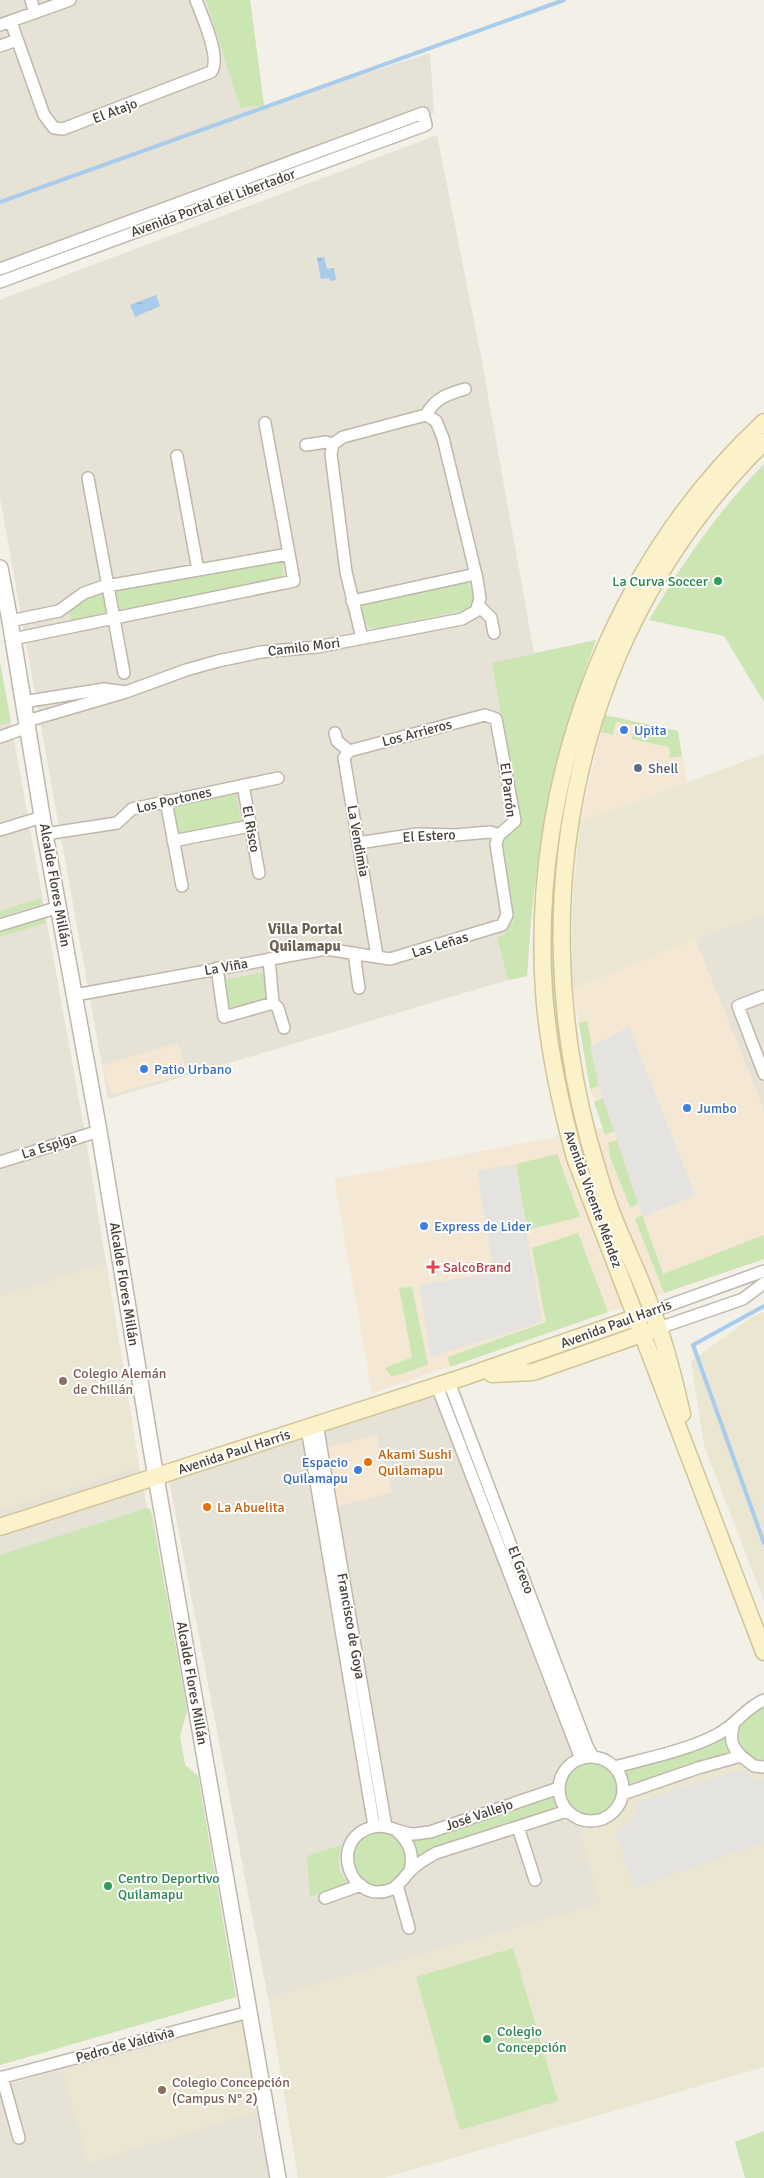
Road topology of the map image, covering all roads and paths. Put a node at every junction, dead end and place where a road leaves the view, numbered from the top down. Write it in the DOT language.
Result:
graph roads {
  1 [pos="31,0"];
  2 [pos="70,0"];
  3 [pos="196,0"];
  4 [pos="36,13"];
  5 [pos="6,24"];
  6 [pos="17,40"];
  7 [pos="0,46"];
  8 [pos="0,269"];
  9 [pos="0,282"];
  10 [pos="466,389"];
  11 [pos="426,415"];
  12 [pos="764,422"];
  13 [pos="265,423"];
  14 [pos="764,442"];
  15 [pos="333,444"];
  16 [pos="306,445"];
  17 [pos="177,456"];
  18 [pos="88,478"];
  19 [pos="289,554"];
  20 [pos="0,568"];
  21 [pos="198,570"];
  22 [pos="476,574"];
  23 [pos="108,586"];
  24 [pos="352,601"];
  25 [pos="478,605"];
  26 [pos="114,618"];
  27 [pos="10,621"];
  28 [pos="494,633"];
  29 [pos="362,638"];
  30 [pos="13,639"];
  31 [pos="124,673"];
  32 [pos="126,692"];
  33 [pos="24,702"];
  34 [pos="485,715"];
  35 [pos="27,724"];
  36 [pos="335,733"];
  37 [pos="0,737"];
  38 [pos="349,751"];
  39 [pos="278,778"];
  40 [pos="243,785"];
  41 [pos="166,801"];
  42 [pos="42,817"];
  43 [pos="250,826"];
  44 [pos="0,830"];
  45 [pos="45,834"];
  46 [pos="499,835"];
  47 [pos="173,841"];
  48 [pos="358,843"];
  49 [pos="259,873"];
  50 [pos="182,886"];
  51 [pos="59,906"];
  52 [pos="0,925"];
  53 [pos="502,925"];
  54 [pos="354,953"];
  55 [pos="377,956"];
  56 [pos="268,959"];
  57 [pos="217,968"];
  58 [pos="359,988"];
  59 [pos="74,994"];
  60 [pos="764,996"];
  61 [pos="273,1003"];
  62 [pos="284,1028"];
  63 [pos="764,1074"];
  64 [pos="99,1131"];
  65 [pos="0,1162"];
  66 [pos="764,1271"];
  67 [pos="764,1283"];
  68 [pos="653,1311"];
  69 [pos="636,1317"];
  70 [pos="658,1328"];
  71 [pos="642,1334"];
  72 [pos="467,1376"];
  73 [pos="443,1384"];
  74 [pos="312,1426"];
  75 [pos="156,1477"];
  76 [pos="700,1484"];
  77 [pos="0,1527"];
  78 [pos="764,1652"];
  79 [pos="764,1700"];
  80 [pos="733,1726"];
  81 [pos="741,1756"];
  82 [pos="593,1757"];
  83 [pos="581,1759"];
  84 [pos="764,1767"];
  85 [pos="615,1768"];
  86 [pos="559,1788"];
  87 [pos="623,1794"];
  88 [pos="567,1811"];
  89 [pos="518,1827"];
  90 [pos="386,1828"];
  91 [pos="410,1871"];
  92 [pos="535,1880"];
  93 [pos="361,1885"];
  94 [pos="397,1885"];
  95 [pos="326,1898"];
  96 [pos="409,1928"];
  97 [pos="249,2012"];
  98 [pos="1,2078"];
  99 [pos="19,2138"];
  100 [pos="278,2178"];
  1 -- 4 [label="street"];
  2 -- 4 [label="street"];
  3 -- 6 [label="street, El Atajo"];
  4 -- 5 [label="street"];
  5 -- 6 [label="street, El Atajo"];
  6 -- 7 [label="street"];
  8 -- 9 [label="street, Avenida Portal del Libertador"];
  10 -- 11 [label="street"];
  11 -- 15 [label="street"];
  11 -- 22 [label="street"];
  12 -- 69 [label="main road, Avenida Vicente Méndez"];
  13 -- 19 [label="street"];
  14 -- 68 [label="main road, Avenida Vicente Méndez"];
  15 -- 16 [label="street"];
  15 -- 24 [label="street"];
  17 -- 21 [label="street"];
  18 -- 23 [label="street"];
  19 -- 21 [label="street"];
  19 -- 26 [label="street"];
  20 -- 27 [label="street, Alcalde Flores Millán"];
  21 -- 23 [label="street"];
  22 -- 24 [label="street"];
  22 -- 25 [label="street"];
  23 -- 26 [label="street"];
  23 -- 27 [label="street"];
  24 -- 29 [label="street"];
  25 -- 28 [label="street"];
  25 -- 29 [label="street, Camilo Mori"];
  26 -- 30 [label="street"];
  26 -- 31 [label="street"];
  27 -- 30 [label="street, Alcalde Flores Millán"];
  29 -- 32 [label="street, Camilo Mori"];
  30 -- 33 [label="street, Alcalde Flores Millán"];
  32 -- 33 [label="street, Camilo Mori"];
  32 -- 35 [label="street, Camilo Mori"];
  33 -- 35 [label="street, Alcalde Flores Millán"];
  34 -- 38 [label="street, Los Arrieros"];
  34 -- 46 [label="street, El Parrón"];
  35 -- 37 [label="street, Camilo Mori"];
  35 -- 42 [label="street, Alcalde Flores Millán"];
  36 -- 38 [label="street"];
  38 -- 48 [label="street, La Vendimia"];
  39 -- 40 [label="street, Los Portones"];
  40 -- 41 [label="street, Los Portones"];
  40 -- 43 [label="street, El Risco"];
  41 -- 45 [label="street, Los Portones"];
  41 -- 47 [label="street"];
  42 -- 44 [label="street"];
  42 -- 45 [label="street, Alcalde Flores Millán"];
  43 -- 47 [label="street"];
  43 -- 49 [label="street, El Risco"];
  45 -- 51 [label="street, Alcalde Flores Millán"];
  46 -- 48 [label="street, El Estero"];
  46 -- 53 [label="street, El Parrón"];
  47 -- 50 [label="street"];
  48 -- 55 [label="street, La Vendimia"];
  51 -- 52 [label="street"];
  51 -- 59 [label="street, Alcalde Flores Millán"];
  53 -- 55 [label="street, Las Leñas"];
  54 -- 55 [label="street, La Viña"];
  54 -- 56 [label="street, La Viña"];
  54 -- 58 [label="street"];
  56 -- 57 [label="street, La Viña"];
  56 -- 61 [label="street"];
  57 -- 59 [label="street, La Viña"];
  57 -- 61 [label="street"];
  59 -- 64 [label="street, Alcalde Flores Millán"];
  60 -- 63 [label="street"];
  61 -- 62 [label="street"];
  64 -- 65 [label="street, La Espiga"];
  64 -- 75 [label="street, Alcalde Flores Millán"];
  66 -- 68 [label="street, Avenida Paul Harris"];
  67 -- 70 [label="street, Avenida Paul Harris"];
  68 -- 69 [label="main road, Avenida Paul Harris"];
  68 -- 70 [label="main road, Avenida Vicente Méndez"];
  69 -- 71 [label="main road, Avenida Vicente Méndez"];
  69 -- 72 [label="main road, Avenida Paul Harris"];
  70 -- 71 [label="main road, Avenida Paul Harris"];
  70 -- 76 [label="main road, Avenida Vicente Méndez"];
  71 -- 72 [label="main road, Avenida Paul Harris"];
  71 -- 76 [label="main road, Avenida Vicente Méndez"];
  72 -- 73 [label="main road, Avenida Paul Harris"];
  73 -- 74 [label="main road, Avenida Paul Harris"];
  73 -- 82 [label="street, El Greco"];
  73 -- 83 [label="street, El Greco"];
  74 -- 75 [label="main road, Avenida Paul Harris"];
  74 -- 90 [label="street, Francisco de Goya"];
  75 -- 77 [label="main road, Avenida Paul Harris"];
  75 -- 97 [label="street, Alcalde Flores Millán"];
  76 -- 78 [label="main road, Avenida Vicente Méndez"];
  79 -- 80 [label="street"];
  80 -- 81 [label="street"];
  80 -- 85 [label="street"];
  81 -- 84 [label="street"];
  81 -- 87 [label="street"];
  82 -- 83 [label="street"];
  82 -- 85 [label="street"];
  83 -- 86 [label="street"];
  85 -- 87 [label="street"];
  86 -- 88 [label="street"];
  86 -- 90 [label="street, José Vallejo"];
  87 -- 88 [label="street"];
  88 -- 89 [label="street, José Vallejo"];
  89 -- 91 [label="street, José Vallejo"];
  89 -- 92 [label="street, José Vallejo"];
  90 -- 91 [label="street"];
  90 -- 93 [label="street"];
  91 -- 94 [label="street, José Vallejo"];
  93 -- 94 [label="street"];
  93 -- 95 [label="street"];
  94 -- 96 [label="street"];
  97 -- 98 [label="street, Pedro de Valdivia"];
  97 -- 100 [label="street, Alcalde Flores Millán"];
  98 -- 99 [label="street"];
}
